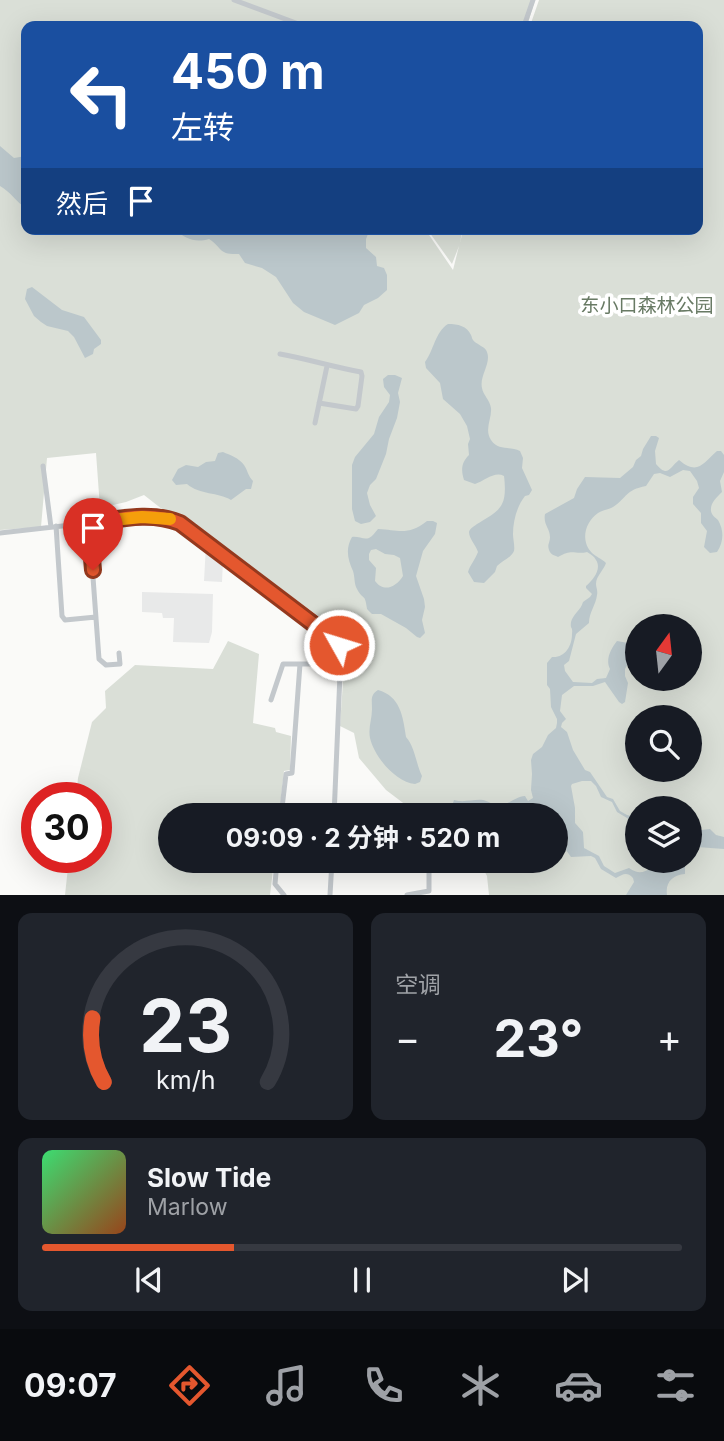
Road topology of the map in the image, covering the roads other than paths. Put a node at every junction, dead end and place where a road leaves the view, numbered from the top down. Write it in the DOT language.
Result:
graph roads {
  1 [pos="234,0"];
  2 [pos="533,0"];
  3 [pos="291,21"];
  4 [pos="526,21"];
  5 [pos="280,354"];
  6 [pos="327,366"];
  7 [pos="319,403"];
  8 [pos="315,423"];
  9 [pos="43,466"];
  10 [pos="89,523"];
  11 [pos="54,527"];
  12 [pos="0,533"];
  13 [pos="96,617"];
  14 [pos="119,653"];
  15 [pos="300,664"];
  16 [pos="341,664"];
  17 [pos="271,700"];
  18 [pos="282,803"];
  19 [pos="335,803"];
  20 [pos="276,873"];
  21 [pos="331,873"];
  22 [pos="429,873"];
  23 [pos="284,895"];
  24 [pos="330,895"];
  25 [pos="408,895"];
  1 -- 3 [label="street"];
  2 -- 4 [label="street"];
  5 -- 6 [label="street"];
  6 -- 7 [label="street"];
  6 -- 7 [label="street"];
  7 -- 8 [label="street"];
  9 -- 11 [label="street"];
  10 -- 11 [label="street"];
  10 -- 13 [label="street"];
  10 -- 16 [label="street"];
  11 -- 12 [label="street"];
  11 -- 13 [label="street"];
  13 -- 14 [label="street"];
  15 -- 16 [label="street"];
  15 -- 17 [label="street"];
  15 -- 18 [label="street"];
  16 -- 19 [label="street"];
  20 -- 23 [label="street"];
  21 -- 24 [label="street"];
  22 -- 25 [label="street"];
}
